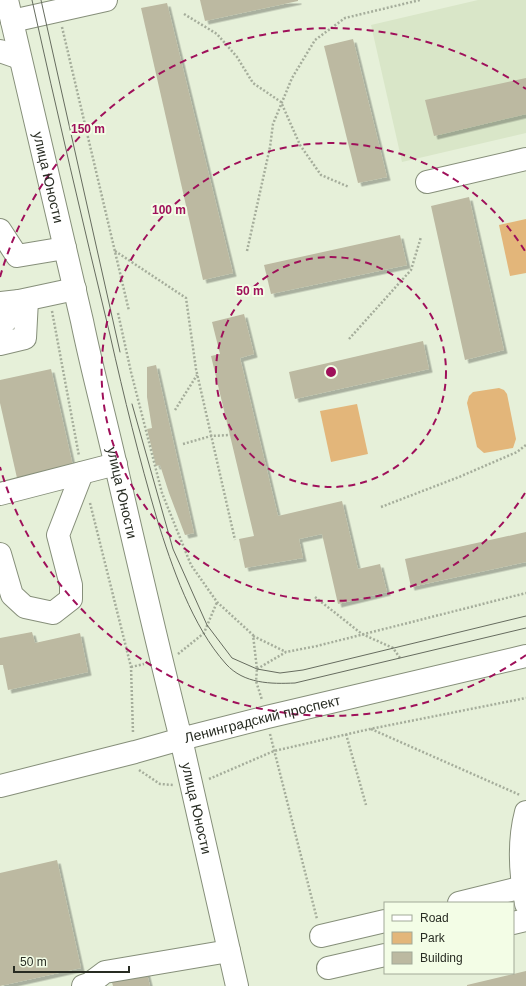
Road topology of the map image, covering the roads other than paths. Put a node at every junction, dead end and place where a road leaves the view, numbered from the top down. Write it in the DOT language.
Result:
graph roads {
  1 [pos="7,0"];
  2 [pos="106,0"];
  3 [pos="12,21"];
  4 [pos="10,55"];
  5 [pos="526,158"];
  6 [pos="427,182"];
  7 [pos="0,230"];
  8 [pos="65,248"];
  9 [pos="75,289"];
  10 [pos="10,314"];
  11 [pos="116,464"];
  12 [pos="82,473"];
  13 [pos="0,494"];
  14 [pos="0,554"];
  15 [pos="526,656"];
  16 [pos="181,739"];
  17 [pos="0,786"];
  18 [pos="526,812"];
  19 [pos="524,896"];
  20 [pos="468,902"];
  21 [pos="526,920"];
  22 [pos="384,921"];
  23 [pos="514,923"];
  24 [pos="322,936"];
  25 [pos="229,951"];
  26 [pos="384,955"];
  27 [pos="328,968"];
  28 [pos="83,986"];
  29 [pos="237,986"];
  1 -- 3 [label="main road, улица Юности"];
  2 -- 3 [label="main road"];
  3 -- 4 [label="main road, улица Юности"];
  4 -- 8 [label="main road, улица Юности"];
  5 -- 6 [label="main road"];
  7 -- 8 [label="main road"];
  8 -- 9 [label="main road, улица Юности"];
  9 -- 10 [label="main road"];
  9 -- 11 [label="main road, улица Юности"];
  11 -- 12 [label="main road"];
  11 -- 16 [label="main road, улица Юности"];
  12 -- 13 [label="main road"];
  12 -- 14 [label="main road"];
  15 -- 16 [label="main road, Ленинградский проспект"];
  16 -- 17 [label="main road, Ленинградский проспект"];
  16 -- 25 [label="main road, улица Юности"];
  18 -- 19 [label="main road"];
  19 -- 20 [label="main road"];
  21 -- 23 [label="main road"];
  22 -- 24 [label="main road"];
  25 -- 28 [label="main road"];
  25 -- 29 [label="main road, улица Юности"];
  26 -- 27 [label="main road"];
}
